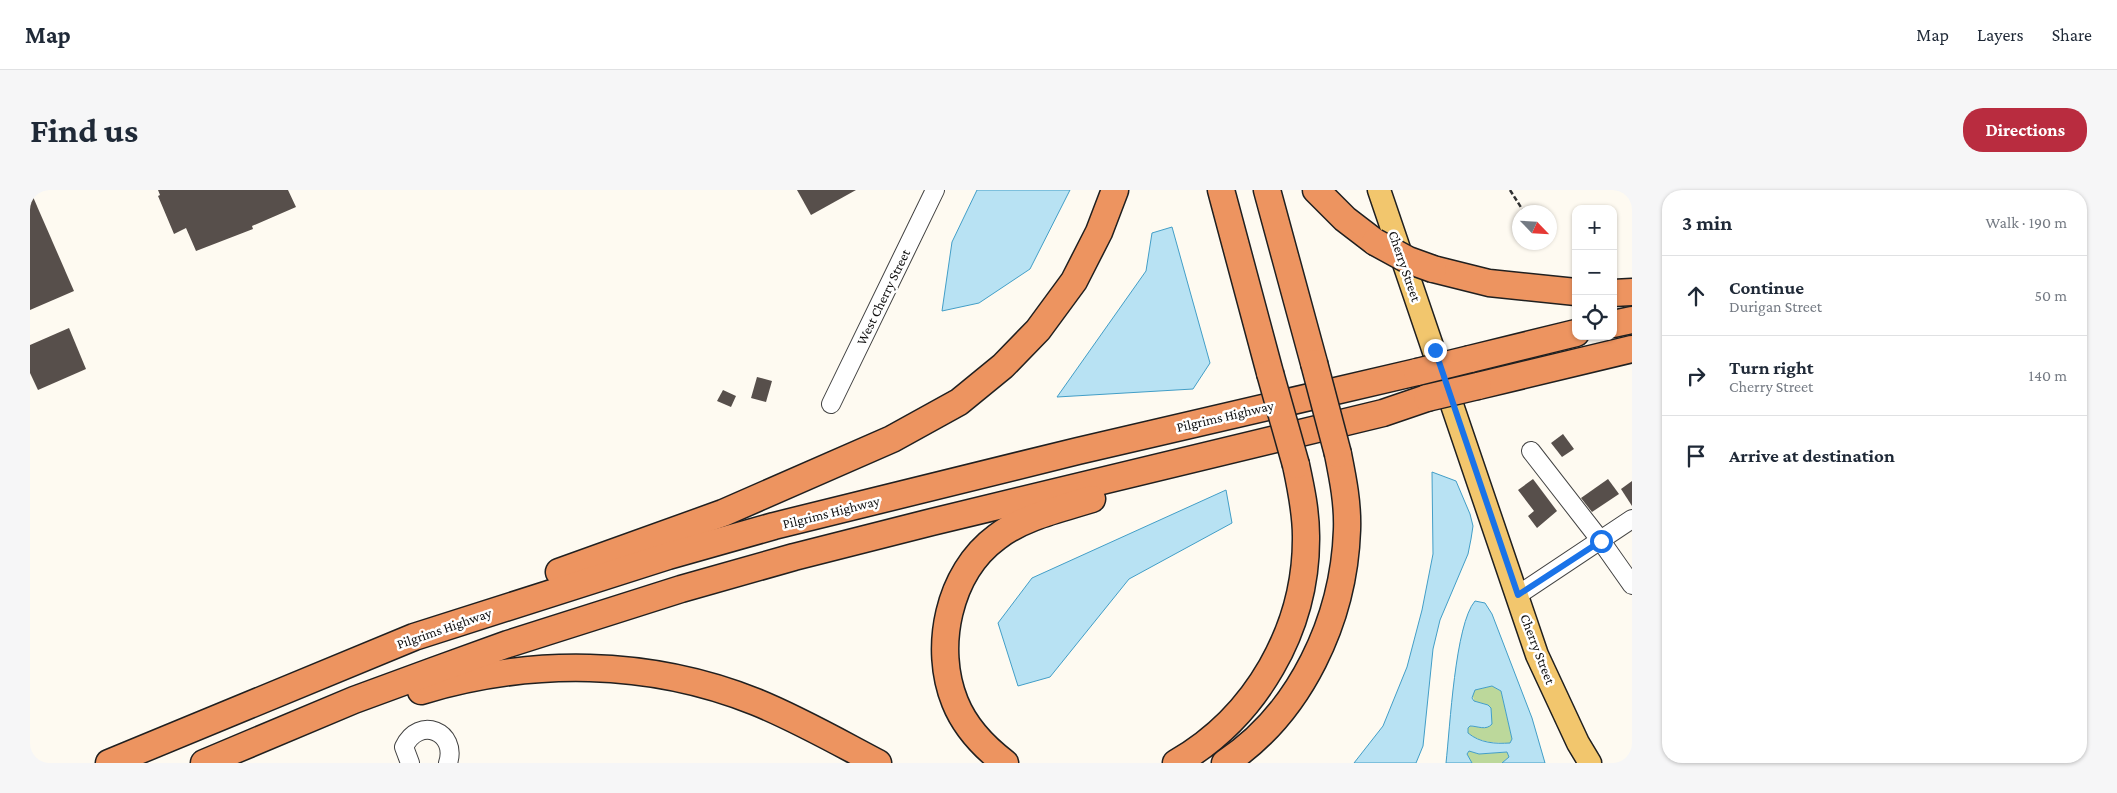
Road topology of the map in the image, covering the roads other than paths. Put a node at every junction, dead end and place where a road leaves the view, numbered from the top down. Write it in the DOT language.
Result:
graph roads {
  1 [pos="935,190"];
  2 [pos="1115,190"];
  3 [pos="1221,190"];
  4 [pos="1266,190"];
  5 [pos="1316,190"];
  6 [pos="1379,190"];
  7 [pos="1572,292"];
  8 [pos="1632,292"];
  9 [pos="1617,293"];
  10 [pos="1632,320"];
  11 [pos="1617,323"];
  12 [pos="1572,335"];
  13 [pos="1632,349"];
  14 [pos="831,404"];
  15 [pos="1531,451"];
  16 [pos="1152,469"];
  17 [pos="1632,519"];
  18 [pos="1601,541"];
  19 [pos="1632,585"];
  20 [pos="1518,595"];
  21 [pos="414,636"];
  22 [pos="354,700"];
  23 [pos="109,763"];
  24 [pos="204,763"];
  25 [pos="410,763"];
  26 [pos="448,763"];
  27 [pos="878,763"];
  28 [pos="1005,763"];
  29 [pos="1176,763"];
  30 [pos="1225,763"];
  31 [pos="1590,763"];
  1 -- 14 [label="street, West Cherry Street"];
  2 -- 21 [label="highway"];
  3 -- 29 [label="highway, bridge"];
  4 -- 30 [label="highway, bridge"];
  5 -- 7 [label="highway, bridge"];
  6 -- 20 [label="main road, Cherry Street"];
  8 -- 9 [label="highway"];
  10 -- 11 [label="highway"];
  12 -- 21 [label="highway, Pilgrims Highway, bridge"];
  13 -- 16 [label="highway, bridge"];
  15 -- 18 [label="street"];
  16 -- 22 [label="highway"];
  16 -- 28 [label="highway"];
  17 -- 18 [label="street"];
  18 -- 19 [label="street"];
  18 -- 20 [label="street"];
  20 -- 31 [label="main road, Cherry Street"];
  21 -- 23 [label="highway, Pilgrims Highway"];
  22 -- 24 [label="highway"];
  22 -- 27 [label="highway"];
  25 -- 26 [label="street"];
}
